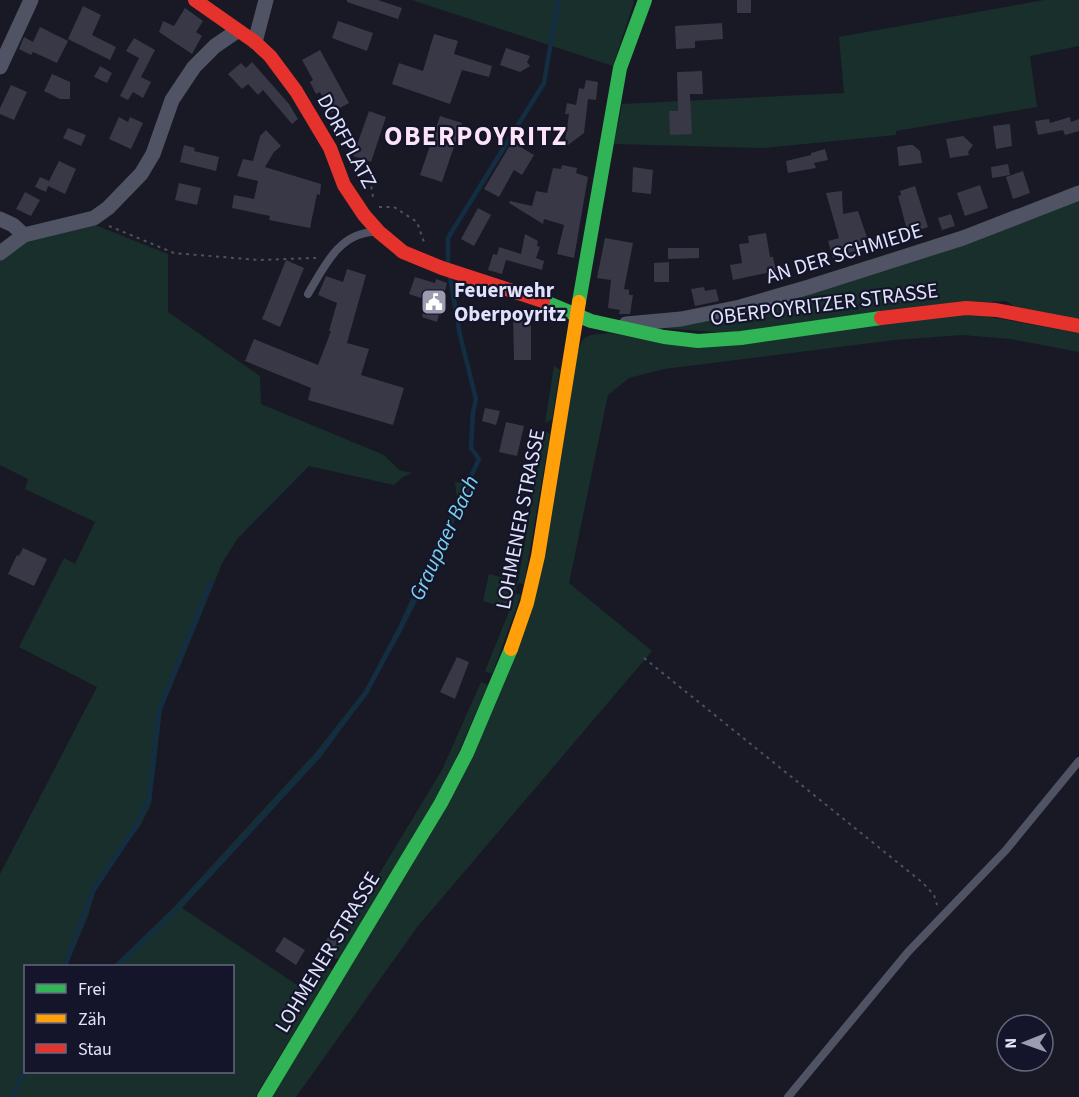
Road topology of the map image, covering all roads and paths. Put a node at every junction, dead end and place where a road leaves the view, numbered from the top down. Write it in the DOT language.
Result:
graph roads {
  1 [pos="31,0"];
  2 [pos="195,0"];
  3 [pos="266,0"];
  4 [pos="645,0"];
  5 [pos="237,31"];
  6 [pos="255,42"];
  7 [pos="0,67"];
  8 [pos="1079,193"];
  9 [pos="364,215"];
  10 [pos="94,218"];
  11 [pos="0,219"];
  12 [pos="379,232"];
  13 [pos="24,235"];
  14 [pos="0,252"];
  15 [pos="331,256"];
  16 [pos="437,266"];
  17 [pos="308,294"];
  18 [pos="577,315"];
  19 [pos="614,325"];
  20 [pos="1079,326"];
  21 [pos="644,658"];
  22 [pos="1079,761"];
  23 [pos="940,916"];
  24 [pos="264,1097"];
  25 [pos="788,1097"];
  1 -- 7 [label="street"];
  2 -- 5 [label="main road, DORFPLATZ"];
  3 -- 6 [label="street"];
  4 -- 18 [label="main road, LOHMENER STRASSE"];
  5 -- 6 [label="main road, DORFPLATZ"];
  5 -- 10 [label="street"];
  6 -- 9 [label="main road, DORFPLATZ"];
  8 -- 19 [label="street, AN DER SCHMIEDE"];
  9 -- 12 [label="main road, DORFPLATZ"];
  9 -- 16 [label="path"];
  10 -- 13 [label="street"];
  10 -- 15 [label="path"];
  11 -- 13 [label="street"];
  12 -- 15 [label="lane"];
  12 -- 16 [label="main road, DORFPLATZ"];
  13 -- 14 [label="street"];
  15 -- 17 [label="lane"];
  16 -- 18 [label="main road, DORFPLATZ"];
  18 -- 19 [label="main road, OBERPOYRITZER STRASSE"];
  18 -- 24 [label="main road, LOHMENER STRASSE"];
  19 -- 20 [label="main road, OBERPOYRITZER STRASSE"];
  21 -- 23 [label="path"];
  22 -- 23 [label="lane"];
  23 -- 25 [label="lane"];
}
